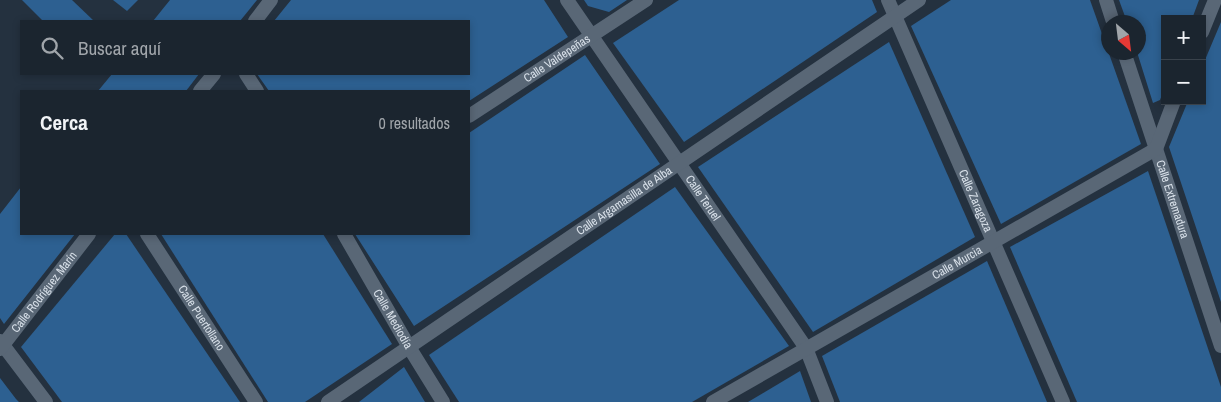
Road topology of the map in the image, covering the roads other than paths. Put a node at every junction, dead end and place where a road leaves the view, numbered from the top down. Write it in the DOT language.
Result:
graph roads {
  1 [pos="271,0"];
  2 [pos="567,0"];
  3 [pos="646,0"];
  4 [pos="888,0"];
  5 [pos="919,0"];
  6 [pos="1106,0"];
  7 [pos="1215,0"];
  8 [pos="1111,15"];
  9 [pos="895,16"];
  10 [pos="256,20"];
  11 [pos="1206,22"];
  12 [pos="591,35"];
  13 [pos="1127,60"];
  14 [pos="213,75"];
  15 [pos="247,75"];
  16 [pos="201,90"];
  17 [pos="256,90"];
  18 [pos="1173,105"];
  19 [pos="470,115"];
  20 [pos="1156,150"];
  21 [pos="679,163"];
  22 [pos="88,235"];
  23 [pos="148,235"];
  24 [pos="345,235"];
  25 [pos="993,242"];
  26 [pos="1,345"];
  27 [pos="1221,346"];
  28 [pos="409,347"];
  29 [pos="806,348"];
  30 [pos="46,402"];
  31 [pos="256,402"];
  32 [pos="328,402"];
  33 [pos="444,402"];
  34 [pos="713,402"];
  35 [pos="827,402"];
  36 [pos="1063,402"];
  1 -- 10 [label="street"];
  2 -- 12 [label="street, Calle Teruel"];
  3 -- 12 [label="street, Calle Valdepeñas"];
  4 -- 9 [label="street, Calle Zaragoza"];
  5 -- 9 [label="street, Calle Argamasilla de Alba"];
  6 -- 8 [label="street"];
  7 -- 11 [label="street"];
  9 -- 21 [label="street, Calle Argamasilla de Alba"];
  9 -- 25 [label="street, Calle Zaragoza"];
  12 -- 19 [label="street, Calle Valdepeñas"];
  12 -- 21 [label="street, Calle Teruel"];
  13 -- 20 [label="street, Calle Extremadura"];
  14 -- 16 [label="street"];
  15 -- 17 [label="street"];
  18 -- 20 [label="street"];
  20 -- 25 [label="street, Calle Murcia"];
  20 -- 27 [label="street, Calle Extremadura"];
  21 -- 28 [label="street, Calle Argamasilla de Alba"];
  21 -- 29 [label="street, Calle Teruel"];
  22 -- 26 [label="street, Calle Rodríguez Marín"];
  23 -- 31 [label="street, Calle Puertollano"];
  24 -- 28 [label="street, Calle Mediodía"];
  25 -- 29 [label="street, Calle Murcia"];
  25 -- 36 [label="street, Calle Zaragoza"];
  26 -- 30 [label="street"];
  28 -- 32 [label="street, Calle Argamasilla de Alba"];
  28 -- 33 [label="street, Calle Mediodía"];
  29 -- 34 [label="street, Calle Murcia"];
  29 -- 35 [label="street, Calle Teruel"];
}
